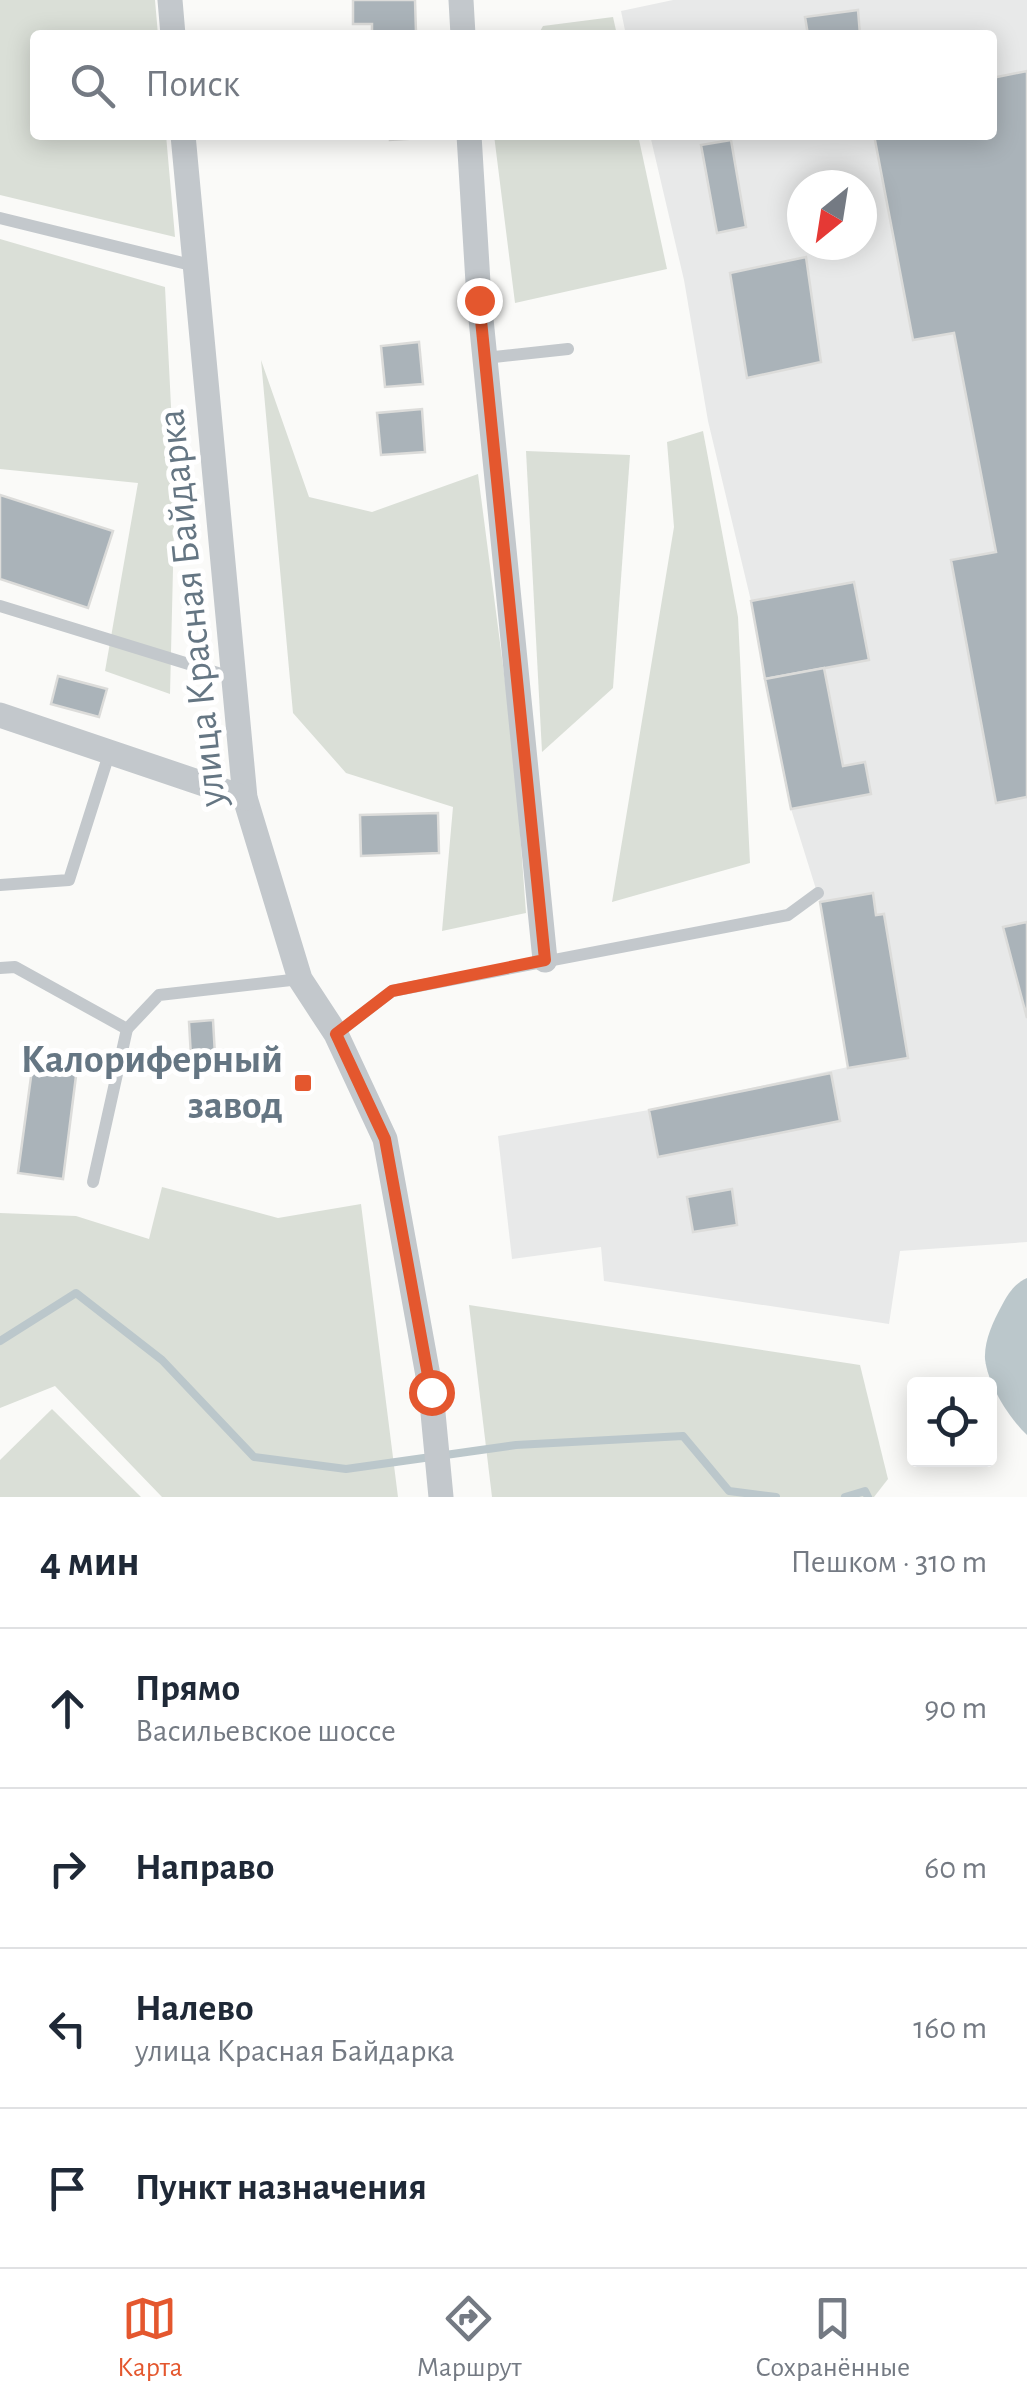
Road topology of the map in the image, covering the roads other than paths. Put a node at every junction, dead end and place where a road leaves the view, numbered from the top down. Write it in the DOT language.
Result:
graph roads {
  1 [pos="170,0"];
  2 [pos="461,0"];
  3 [pos="173,30"];
  4 [pos="463,30"];
  5 [pos="183,140"];
  6 [pos="469,140"];
  7 [pos="0,218"];
  8 [pos="195,266"];
  9 [pos="568,348"];
  10 [pos="485,358"];
  11 [pos="0,606"];
  12 [pos="234,678"];
  13 [pos="0,715"];
  14 [pos="110,751"];
  15 [pos="245,798"];
  16 [pos="0,885"];
  17 [pos="818,893"];
  18 [pos="545,960"];
  19 [pos="0,968"];
  20 [pos="300,979"];
  21 [pos="127,1029"];
  22 [pos="341,1045"];
  23 [pos="93,1182"];
  24 [pos="440,1497"];
  1 -- 3 [label="street"];
  2 -- 4 [label="street"];
  5 -- 8 [label="street, улица Красная Байдарка"];
  6 -- 10 [label="street"];
  7 -- 8 [label="lane"];
  8 -- 12 [label="street, улица Красная Байдарка"];
  9 -- 10 [label="lane"];
  10 -- 18 [label="street"];
  11 -- 12 [label="lane"];
  12 -- 15 [label="street, улица Красная Байдарка"];
  13 -- 14 [label="street"];
  14 -- 15 [label="street"];
  14 -- 16 [label="lane"];
  15 -- 20 [label="street, улица Красная Байдарка"];
  17 -- 18 [label="lane"];
  18 -- 22 [label="lane"];
  19 -- 21 [label="lane"];
  20 -- 21 [label="lane"];
  20 -- 22 [label="street, улица Красная Байдарка"];
  21 -- 23 [label="lane"];
  22 -- 24 [label="street, улица Красная Байдарка"];
}
